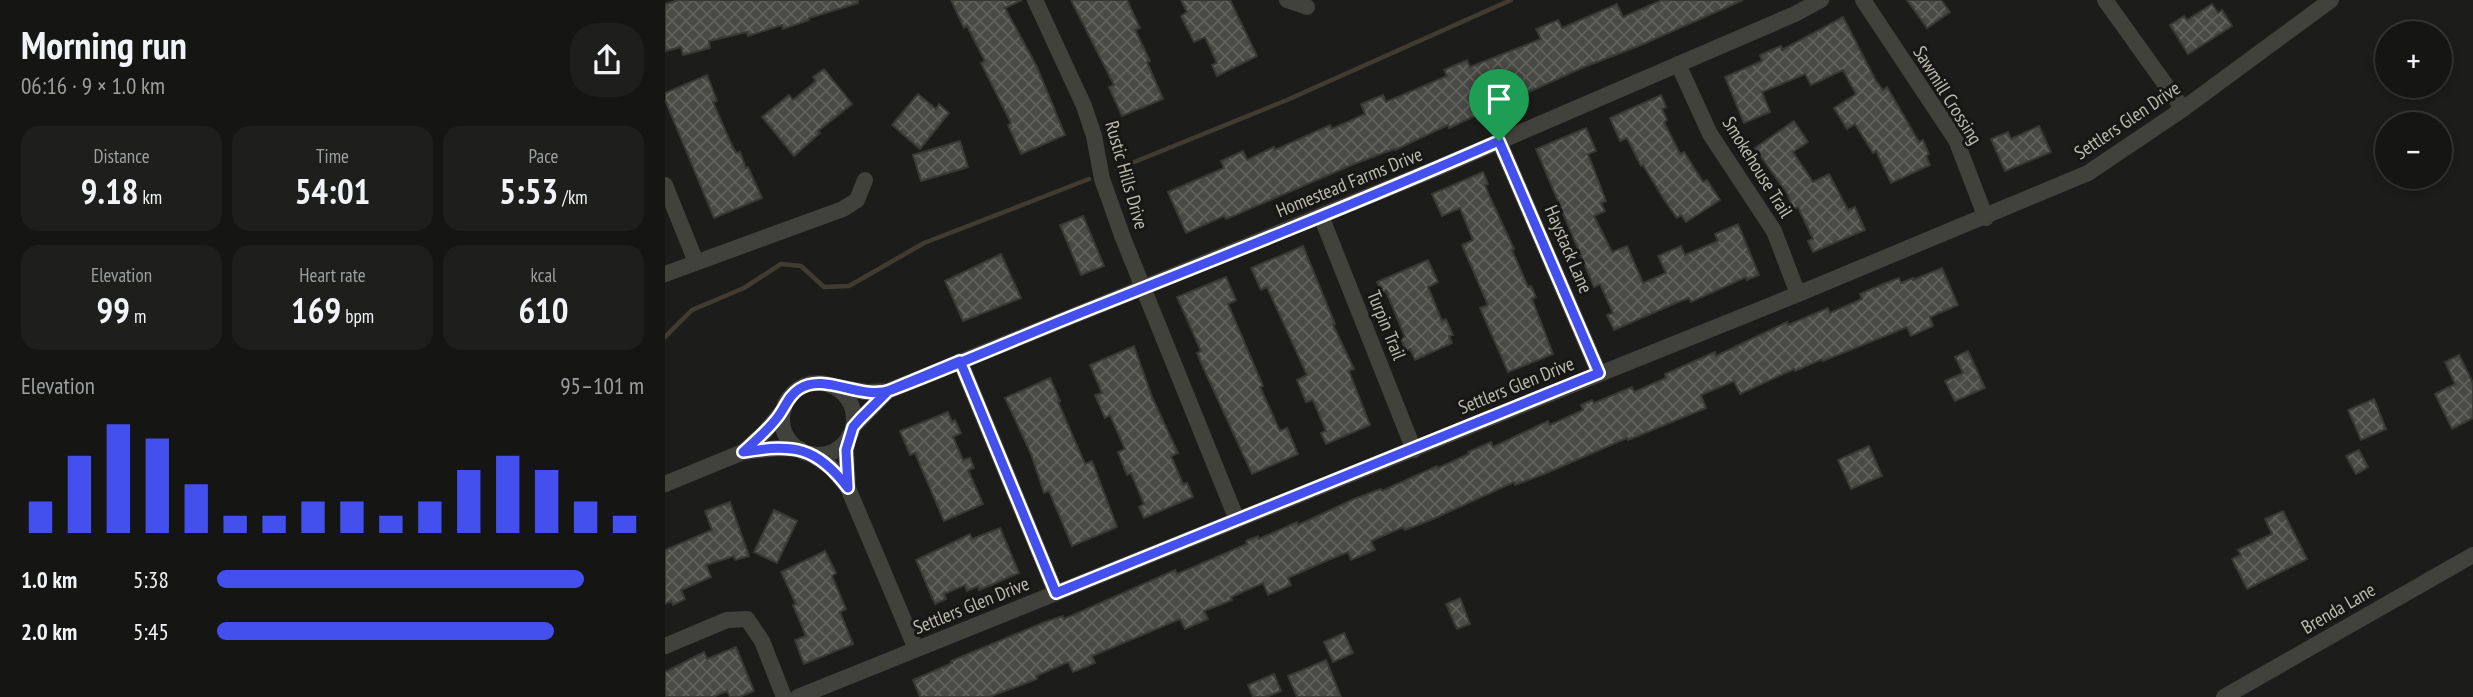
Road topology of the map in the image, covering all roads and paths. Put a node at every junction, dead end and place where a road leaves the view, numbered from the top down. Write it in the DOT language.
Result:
graph roads {
  1 [pos="1035,0"];
  2 [pos="1287,0"];
  3 [pos="1821,0"];
  4 [pos="1863,0"];
  5 [pos="2105,0"];
  6 [pos="2331,0"];
  7 [pos="1307,7"];
  8 [pos="1678,64"];
  9 [pos="2183,108"];
  10 [pos="1499,141"];
  11 [pos="865,180"];
  12 [pos="665,185"];
  13 [pos="1321,215"];
  14 [pos="1986,218"];
  15 [pos="696,262"];
  16 [pos="665,274"];
  17 [pos="1142,289"];
  18 [pos="1798,294"];
  19 [pos="960,361"];
  20 [pos="1599,373"];
  21 [pos="832,386"];
  22 [pos="888,391"];
  23 [pos="784,409"];
  24 [pos="851,432"];
  25 [pos="1415,450"];
  26 [pos="743,452"];
  27 [pos="805,452"];
  28 [pos="665,484"];
  29 [pos="848,488"];
  30 [pos="1237,520"];
  31 [pos="2473,555"];
  32 [pos="1056,593"];
  33 [pos="665,646"];
  34 [pos="916,649"];
  35 [pos="784,697"];
  36 [pos="798,697"];
  37 [pos="2224,697"];
  1 -- 17 [label="street, Rustic Hills Drive"];
  2 -- 7 [label="street"];
  3 -- 8 [label="street, Homestead Farms Drive"];
  4 -- 14 [label="street, Sawmill Crossing"];
  5 -- 9 [label="street"];
  6 -- 9 [label="street, Settlers Glen Drive"];
  8 -- 10 [label="street, Homestead Farms Drive"];
  8 -- 18 [label="street, Smokehouse Trail"];
  9 -- 14 [label="street, Settlers Glen Drive"];
  10 -- 13 [label="street, Homestead Farms Drive"];
  10 -- 20 [label="street, Haystack Lane"];
  11 -- 15 [label="street"];
  12 -- 15 [label="street"];
  13 -- 17 [label="street, Homestead Farms Drive"];
  13 -- 25 [label="street, Turpin Trail"];
  14 -- 18 [label="street, Settlers Glen Drive"];
  15 -- 16 [label="street"];
  17 -- 19 [label="street, Homestead Farms Drive"];
  17 -- 30 [label="street, Rustic Hills Drive"];
  18 -- 20 [label="street, Settlers Glen Drive"];
  19 -- 22 [label="street, Homestead Farms Drive"];
  19 -- 32 [label="street"];
  20 -- 25 [label="street, Settlers Glen Drive"];
  21 -- 22 [label="street, Homestead Farms Drive"];
  21 -- 23 [label="street, Homestead Farms Drive"];
  21 -- 24 [label="street"];
  22 -- 24 [label="street, Homestead Farms Drive"];
  23 -- 26 [label="street, Homestead Farms Drive"];
  23 -- 27 [label="street"];
  24 -- 27 [label="street, Homestead Farms Drive"];
  24 -- 29 [label="street"];
  25 -- 30 [label="street, Settlers Glen Drive"];
  26 -- 27 [label="street, Homestead Farms Drive"];
  26 -- 28 [label="street, Homestead Farms Drive"];
  27 -- 29 [label="street"];
  29 -- 34 [label="street"];
  30 -- 32 [label="street, Settlers Glen Drive"];
  31 -- 37 [label="street, Brenda Lane"];
  32 -- 34 [label="street, Settlers Glen Drive"];
  33 -- 35 [label="street"];
  34 -- 36 [label="street, Settlers Glen Drive"];
}
